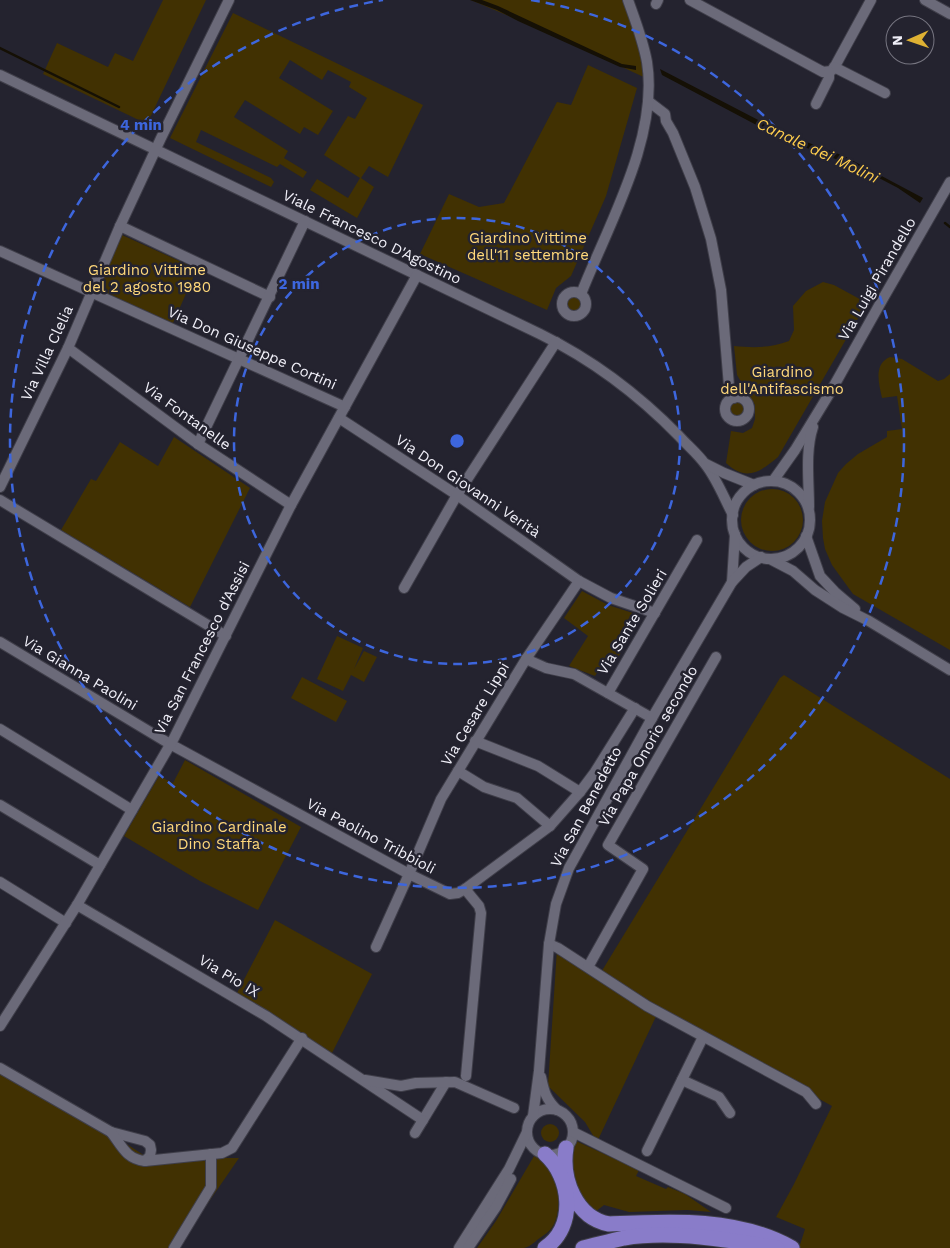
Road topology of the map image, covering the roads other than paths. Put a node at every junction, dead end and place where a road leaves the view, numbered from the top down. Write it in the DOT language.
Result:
graph roads {
  1 [pos="229,0"];
  2 [pos="628,0"];
  3 [pos="690,0"];
  4 [pos="871,0"];
  5 [pos="925,0"];
  6 [pos="950,14"];
  7 [pos="832,70"];
  8 [pos="0,75"];
  9 [pos="885,93"];
  10 [pos="648,101"];
  11 [pos="816,104"];
  12 [pos="647,114"];
  13 [pos="666,121"];
  14 [pos="156,149"];
  15 [pos="950,182"];
  16 [pos="305,221"];
  17 [pos="120,226"];
  18 [pos="0,251"];
  19 [pos="417,275"];
  20 [pos="92,291"];
  21 [pos="581,294"];
  22 [pos="270,297"];
  23 [pos="556,342"];
  24 [pos="68,348"];
  25 [pos="240,360"];
  26 [pos="734,398"];
  27 [pos="345,407"];
  28 [pos="816,417"];
  29 [pos="339,418"];
  30 [pos="198,444"];
  31 [pos="705,464"];
  32 [pos="3,473"];
  33 [pos="773,481"];
  34 [pos="754,485"];
  35 [pos="0,487"];
  36 [pos="457,495"];
  37 [pos="0,500"];
  38 [pos="291,505"];
  39 [pos="809,512"];
  40 [pos="733,515"];
  41 [pos="735,533"];
  42 [pos="806,536"];
  43 [pos="697,540"];
  44 [pos="766,558"];
  45 [pos="820,576"];
  46 [pos="579,581"];
  47 [pos="732,582"];
  48 [pos="404,588"];
  49 [pos="815,590"];
  50 [pos="655,613"];
  51 [pos="869,621"];
  52 [pos="226,636"];
  53 [pos="0,642"];
  54 [pos="716,657"];
  55 [pos="526,659"];
  56 [pos="950,670"];
  57 [pos="608,693"];
  58 [pos="635,708"];
  59 [pos="652,718"];
  60 [pos="0,728"];
  61 [pos="475,741"];
  62 [pos="170,744"];
  63 [pos="458,771"];
  64 [pos="580,792"];
  65 [pos="0,805"];
  66 [pos="132,810"];
  67 [pos="550,826"];
  68 [pos="100,865"];
  69 [pos="410,874"];
  70 [pos="0,882"];
  71 [pos="465,889"];
  72 [pos="77,905"];
  73 [pos="66,923"];
  74 [pos="549,944"];
  75 [pos="376,946"];
  76 [pos="588,967"];
  77 [pos="0,1026"];
  78 [pos="703,1037"];
  79 [pos="302,1038"];
  80 [pos="0,1068"];
  81 [pos="539,1071"];
  82 [pos="466,1076"];
  83 [pos="362,1080"];
  84 [pos="682,1080"];
  85 [pos="446,1082"];
  86 [pos="816,1104"];
  87 [pos="514,1108"];
  88 [pos="557,1110"];
  89 [pos="730,1113"];
  90 [pos="533,1116"];
  91 [pos="423,1120"];
  92 [pos="111,1132"];
  93 [pos="527,1132"];
  94 [pos="573,1132"];
  95 [pos="415,1133"];
  96 [pos="150,1145"];
  97 [pos="566,1148"];
  98 [pos="647,1150"];
  99 [pos="540,1152"];
  100 [pos="211,1154"];
  101 [pos="168,1158"];
  102 [pos="145,1161"];
  103 [pos="726,1208"];
  104 [pos="174,1248"];
  105 [pos="459,1248"];
  106 [pos="468,1248"];
  107 [pos="545,1248"];
  108 [pos="583,1248"];
  109 [pos="778,1248"];
  110 [pos="792,1248"];
  1 -- 14 [label="street, Via Villa Clelia"];
  2 -- 10 [label="street"];
  3 -- 7 [label="street"];
  4 -- 7 [label="street"];
  5 -- 6 [label="street"];
  7 -- 9 [label="street"];
  7 -- 11 [label="street"];
  8 -- 14 [label="street, Viale Francesco D'Agostino"];
  10 -- 12 [label="street"];
  10 -- 13 [label="street"];
  12 -- 13 [label="street"];
  12 -- 21 [label="street"];
  13 -- 26 [label="street"];
  14 -- 16 [label="street, Viale Francesco D'Agostino"];
  14 -- 17 [label="street, Via Villa Clelia"];
  15 -- 28 [label="street, Via Luigi Pirandello"];
  16 -- 19 [label="street, Viale Francesco D'Agostino"];
  16 -- 22 [label="street"];
  17 -- 20 [label="street, Via Villa Clelia"];
  17 -- 22 [label="street"];
  18 -- 20 [label="street, Via Don Giuseppe Cortini"];
  19 -- 23 [label="street, Viale Francesco D'Agostino"];
  19 -- 27 [label="street, Via San Francesco d'Assisi"];
  20 -- 24 [label="street, Via Villa Clelia"];
  20 -- 25 [label="street, Via Don Giuseppe Cortini"];
  22 -- 25 [label="street"];
  23 -- 31 [label="street, Viale Francesco D'Agostino"];
  23 -- 36 [label="street"];
  24 -- 30 [label="street, Via Fontanelle"];
  24 -- 32 [label="street, Via Villa Clelia"];
  25 -- 27 [label="street, Via Don Giuseppe Cortini"];
  25 -- 30 [label="street"];
  27 -- 29 [label="street, Via San Francesco d'Assisi"];
  28 -- 33 [label="street, Via Luigi Pirandello"];
  28 -- 39 [label="street, Via Luigi Pirandello"];
  29 -- 36 [label="street, Via Don Giovanni Verità"];
  29 -- 38 [label="street, Via San Francesco d'Assisi"];
  30 -- 38 [label="street, Via Fontanelle"];
  31 -- 34 [label="street, Viale Francesco D'Agostino"];
  31 -- 40 [label="street, Viale Francesco D'Agostino"];
  32 -- 35 [label="street, Via Villa Clelia"];
  33 -- 34 [label="street"];
  33 -- 39 [label="street"];
  34 -- 40 [label="street"];
  36 -- 46 [label="street, Via Don Giovanni Verità"];
  36 -- 48 [label="street"];
  37 -- 52 [label="street"];
  38 -- 52 [label="street, Via San Francesco d'Assisi"];
  39 -- 42 [label="street"];
  40 -- 41 [label="street, Viale Francesco D'Agostino"];
  41 -- 44 [label="street"];
  41 -- 47 [label="street, Via San Benedetto"];
  42 -- 44 [label="street"];
  42 -- 45 [label="street"];
  43 -- 50 [label="street, Via Sante Solieri"];
  44 -- 47 [label="street, Via San Benedetto"];
  44 -- 49 [label="street"];
  45 -- 49 [label="street"];
  45 -- 51 [label="street"];
  46 -- 50 [label="street"];
  46 -- 55 [label="street, Via Cesare Lippi"];
  47 -- 59 [label="street, Via San Benedetto"];
  49 -- 51 [label="street"];
  50 -- 57 [label="street, Via Sante Solieri"];
  51 -- 56 [label="street"];
  52 -- 62 [label="street, Via San Francesco d'Assisi"];
  53 -- 62 [label="street, Via Gianna Paolini"];
  54 -- 76 [label="street, Via Papa Onorio secondo"];
  55 -- 57 [label="street"];
  55 -- 61 [label="street, Via Cesare Lippi"];
  57 -- 58 [label="street, Via Sante Solieri"];
  58 -- 59 [label="street, Via Sante Solieri"];
  58 -- 64 [label="street"];
  59 -- 74 [label="street, Via San Benedetto"];
  60 -- 66 [label="street"];
  61 -- 63 [label="street, Via Cesare Lippi"];
  61 -- 64 [label="street"];
  62 -- 66 [label="street, Via San Francesco d'Assisi"];
  62 -- 69 [label="street, Via Paolino Tribbioli"];
  63 -- 67 [label="street"];
  63 -- 69 [label="street, Via Cesare Lippi"];
  64 -- 67 [label="street"];
  65 -- 68 [label="street"];
  66 -- 68 [label="street, Via San Francesco d'Assisi"];
  67 -- 71 [label="street"];
  68 -- 72 [label="street, Via San Francesco d'Assisi"];
  69 -- 71 [label="street, Via Paolino Tribbioli"];
  69 -- 75 [label="street, Via Cesare Lippi"];
  70 -- 73 [label="street"];
  71 -- 82 [label="street"];
  72 -- 73 [label="street, Via San Francesco d'Assisi"];
  72 -- 79 [label="street, Via Pio IX"];
  73 -- 77 [label="street, Via San Francesco d'Assisi"];
  74 -- 76 [label="street"];
  74 -- 81 [label="street, Via San Benedetto"];
  76 -- 78 [label="street"];
  78 -- 84 [label="street"];
  78 -- 86 [label="street"];
  79 -- 83 [label="street, Via Pio IX"];
  79 -- 100 [label="street"];
  80 -- 92 [label="street"];
  81 -- 88 [label="street, Via San Benedetto"];
  81 -- 90 [label="street, Via San Benedetto"];
  83 -- 85 [label="street, Via Pio IX"];
  83 -- 91 [label="street, Via Pio IX"];
  84 -- 89 [label="street"];
  84 -- 98 [label="street"];
  85 -- 87 [label="street, Via Pio IX"];
  85 -- 91 [label="street"];
  88 -- 90 [label="street"];
  88 -- 94 [label="street, Via San Benedetto"];
  90 -- 93 [label="street, Via San Benedetto"];
  91 -- 95 [label="street"];
  92 -- 96 [label="street"];
  92 -- 102 [label="street"];
  93 -- 99 [label="street"];
  93 -- 105 [label="street, Via San Benedetto"];
  94 -- 97 [label="street"];
  94 -- 103 [label="street"];
  96 -- 101 [label="street"];
  96 -- 102 [label="street"];
  97 -- 99 [label="street"];
  97 -- 110 [label="highway"];
  99 -- 106 [label="street"];
  99 -- 107 [label="highway"];
  100 -- 101 [label="street"];
  100 -- 104 [label="street"];
  101 -- 102 [label="street"];
  108 -- 109 [label="highway"];
}
